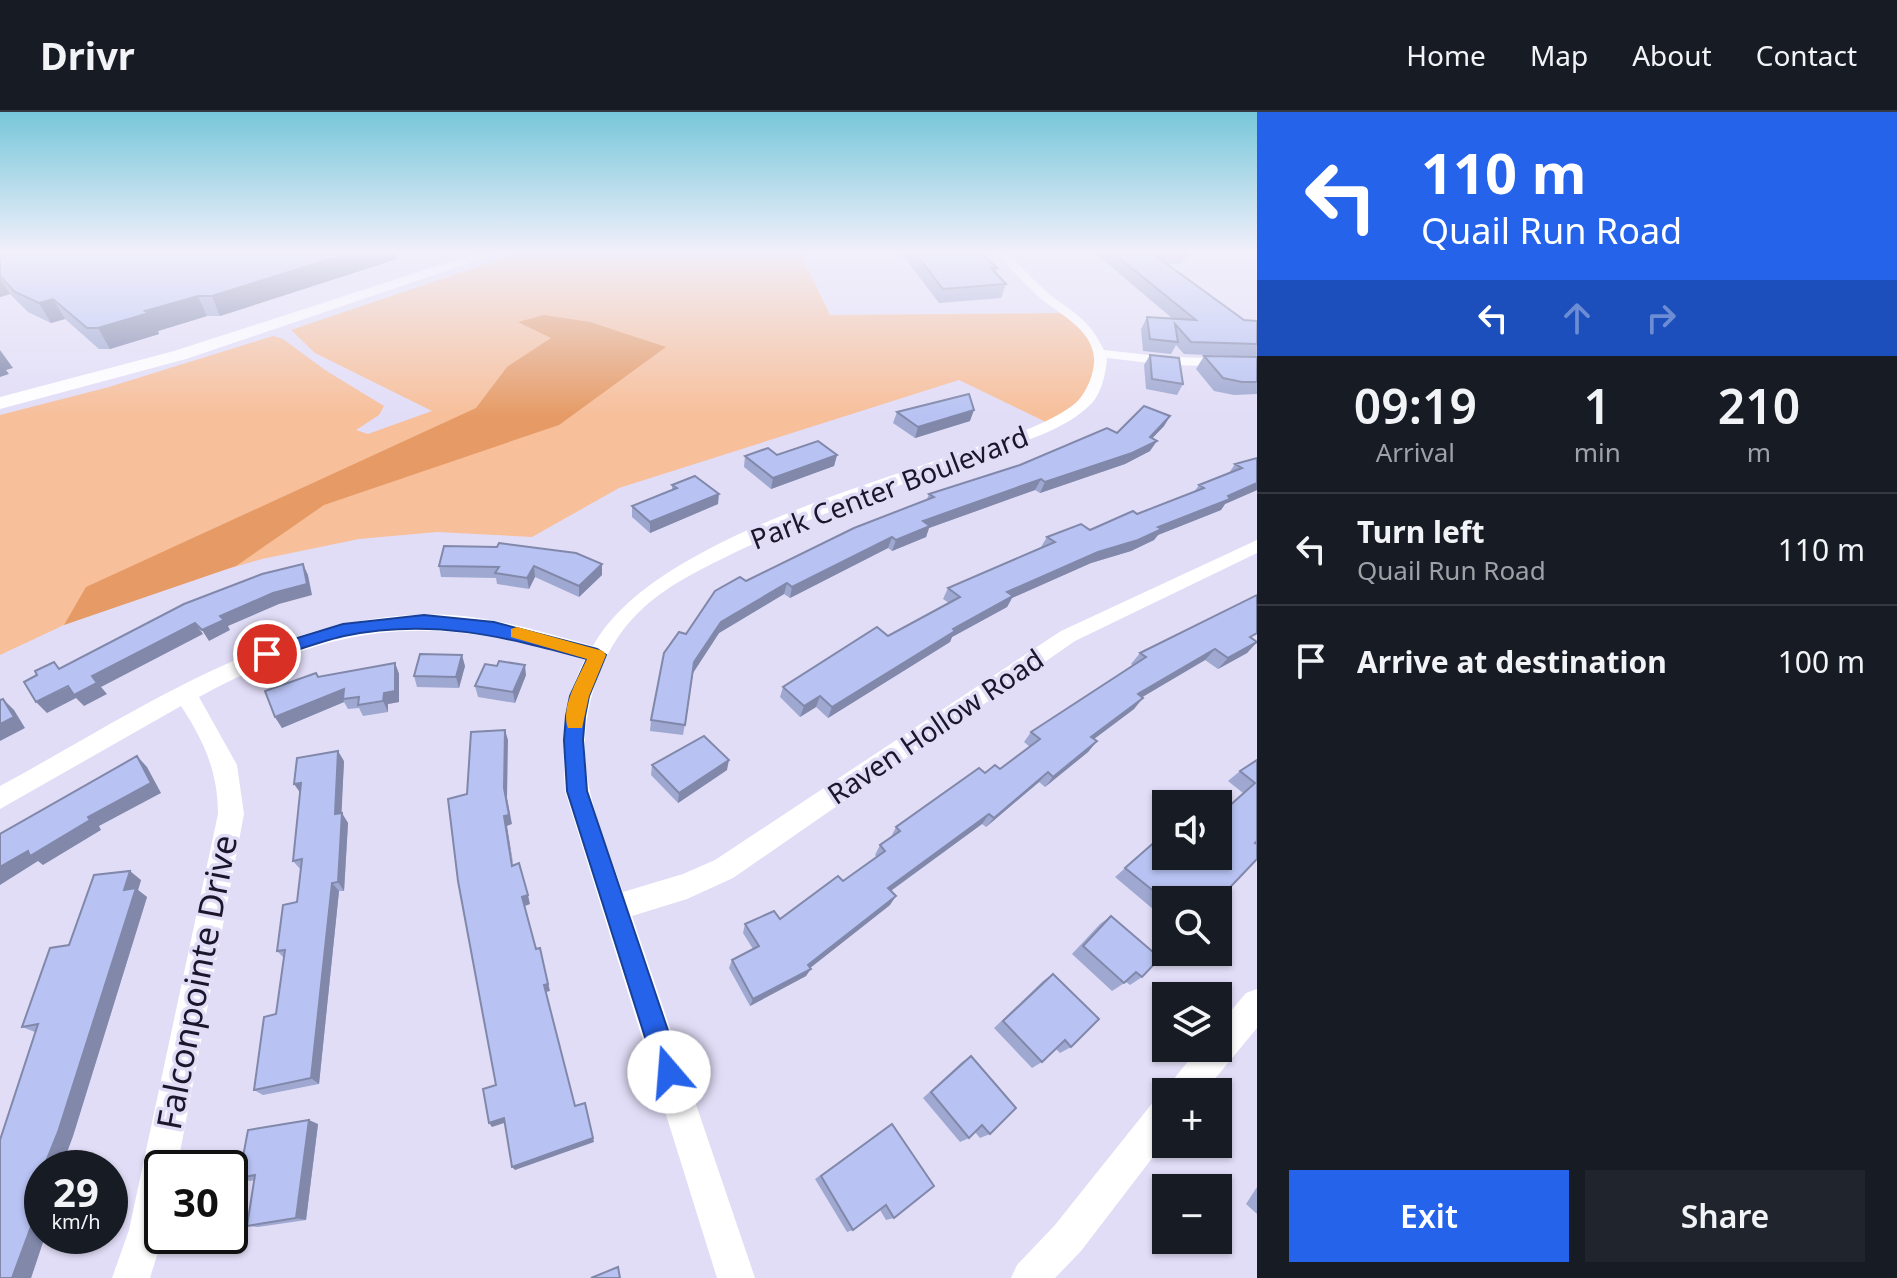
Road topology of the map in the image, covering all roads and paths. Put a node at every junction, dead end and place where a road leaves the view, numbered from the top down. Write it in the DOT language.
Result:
graph roads {
  1 [pos="326,307"];
  2 [pos="1065,308"];
  3 [pos="1100,353"];
  4 [pos="1257,363"];
  5 [pos="0,403"];
  6 [pos="1257,546"];
  7 [pos="597,655"];
  8 [pos="186,695"];
  9 [pos="0,798"];
  10 [pos="616,907"];
  11 [pos="1257,1004"];
  12 [pos="1195,1078"];
  13 [pos="1152,1131"];
  14 [pos="131,1278"];
  15 [pos="736,1278"];
  16 [pos="1030,1278"];
  1 -- 5 [label="street"];
  2 -- 3 [label="street"];
  3 -- 4 [label="street"];
  3 -- 7 [label="street, Park Center Boulevard"];
  6 -- 10 [label="street, Raven Hollow Road"];
  7 -- 8 [label="street"];
  7 -- 10 [label="street, Park Center Boulevard"];
  8 -- 9 [label="street"];
  8 -- 14 [label="street, Falconpointe Drive"];
  10 -- 15 [label="street, Park Center Boulevard"];
  11 -- 12 [label="street"];
  13 -- 16 [label="street"];
}
